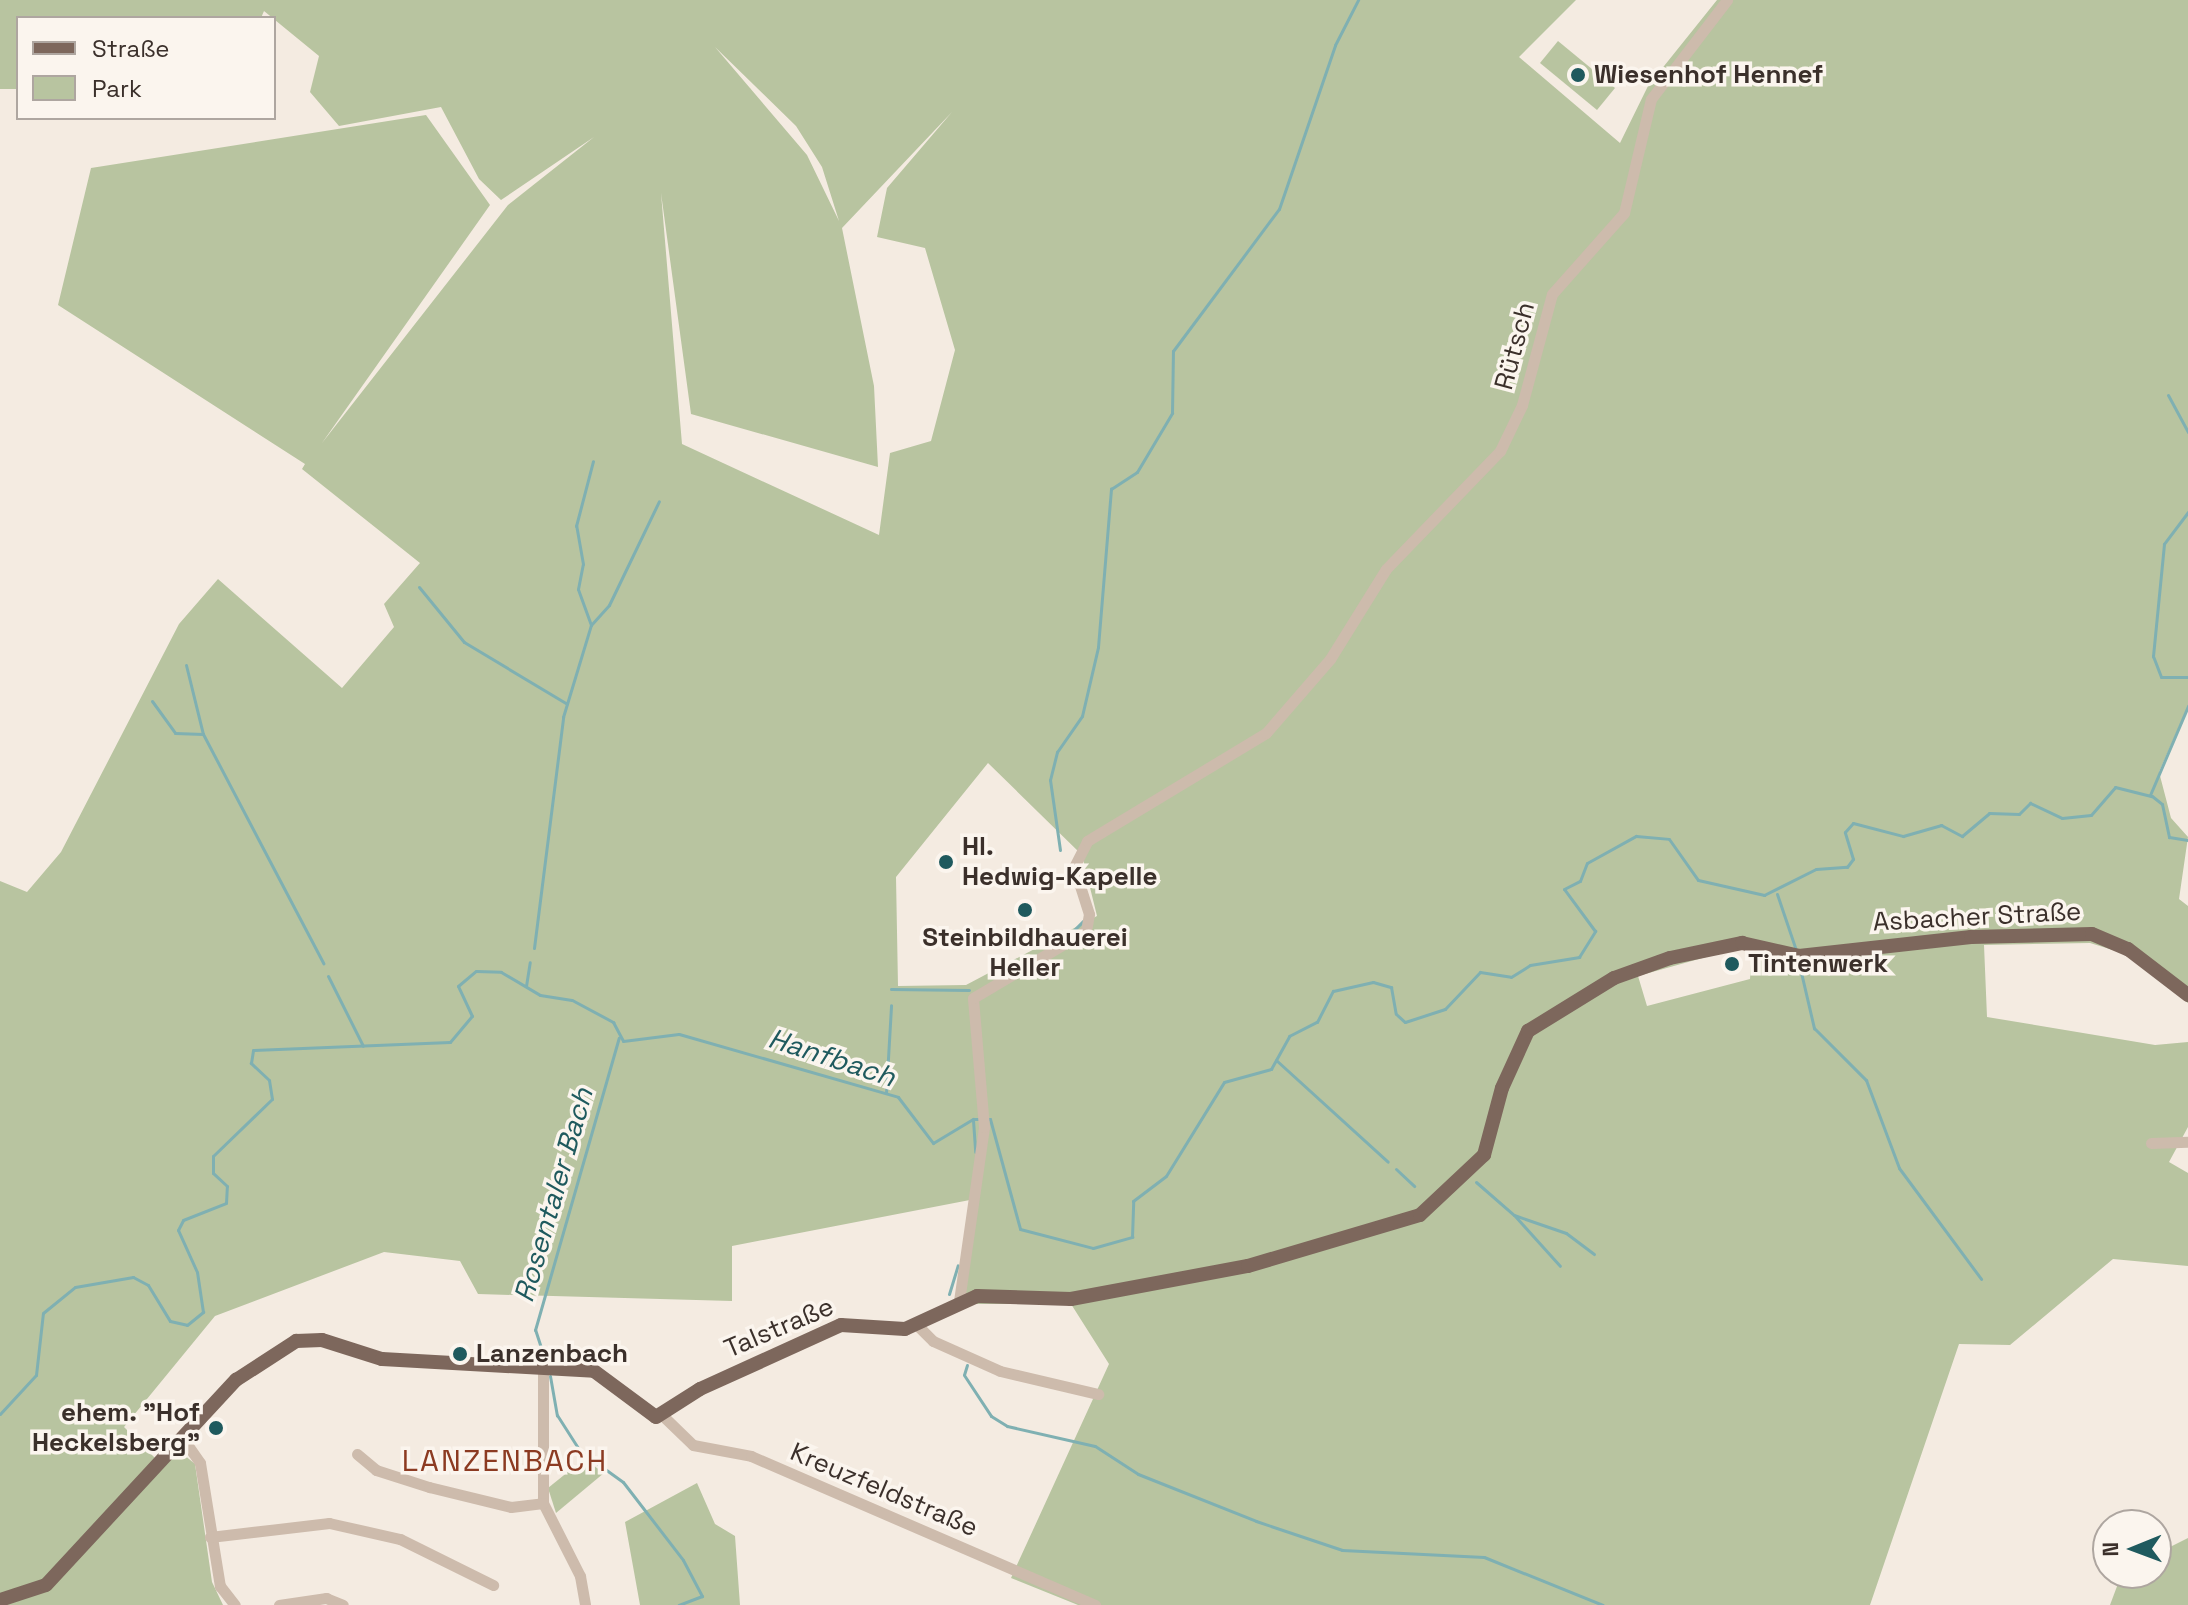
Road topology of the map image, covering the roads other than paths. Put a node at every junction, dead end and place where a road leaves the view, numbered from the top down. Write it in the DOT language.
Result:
graph roads {
  1 [pos="1727,0"];
  2 [pos="2188,995"];
  3 [pos="2188,1142"];
  4 [pos="2151,1143"];
  5 [pos="959,1301"];
  6 [pos="918,1326"];
  7 [pos="543,1369"];
  8 [pos="1098,1394"];
  9 [pos="662,1415"];
  10 [pos="184,1440"];
  11 [pos="357,1454"];
  12 [pos="543,1503"];
  13 [pos="210,1537"];
  14 [pos="493,1585"];
  15 [pos="0,1600"];
  16 [pos="235,1605"];
  17 [pos="279,1605"];
  18 [pos="343,1605"];
  19 [pos="585,1605"];
  20 [pos="1095,1605"];
  1 -- 5 [label="street, Rütsch"];
  2 -- 5 [label="main road, Asbacher Straße"];
  3 -- 4 [label="street"];
  5 -- 6 [label="main road"];
  6 -- 8 [label="street"];
  6 -- 9 [label="main road, Talstraße"];
  7 -- 9 [label="main road"];
  7 -- 10 [label="main road"];
  7 -- 12 [label="street"];
  9 -- 20 [label="street, Kreuzfeldstraße"];
  10 -- 13 [label="street"];
  10 -- 15 [label="main road"];
  11 -- 12 [label="street"];
  12 -- 19 [label="street"];
  13 -- 14 [label="street"];
  13 -- 16 [label="street"];
  17 -- 18 [label="street"];
}
